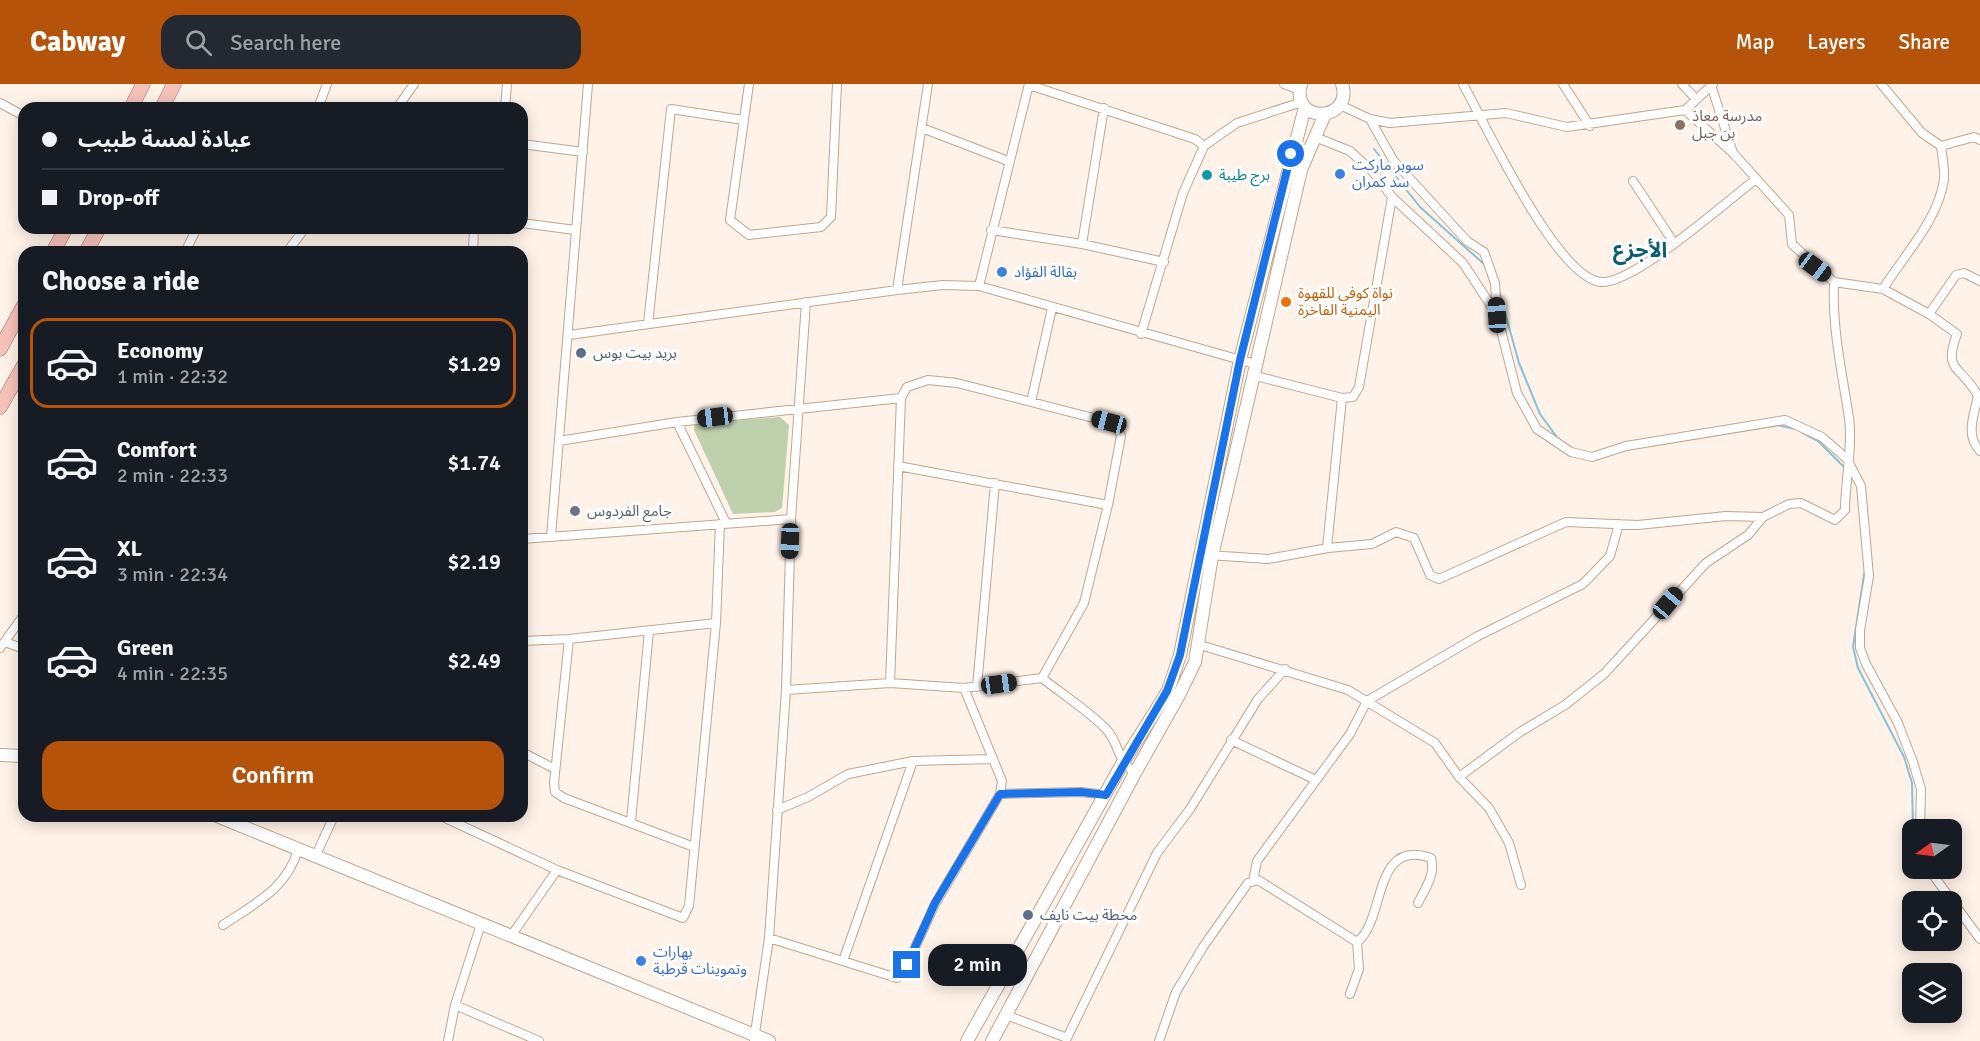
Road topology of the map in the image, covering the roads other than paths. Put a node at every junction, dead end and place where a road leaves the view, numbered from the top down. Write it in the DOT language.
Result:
graph roads {
  1 [pos="144,84"];
  2 [pos="174,84"];
  3 [pos="327,84"];
  4 [pos="414,84"];
  5 [pos="507,84"];
  6 [pos="588,84"];
  7 [pos="749,84"];
  8 [pos="837,84"];
  9 [pos="928,84"];
  10 [pos="1284,84"];
  11 [pos="1342,84"];
  12 [pos="1463,84"];
  13 [pos="1563,84"];
  14 [pos="1682,84"];
  15 [pos="1881,84"];
  16 [pos="1029,85"];
  17 [pos="1712,85"];
  18 [pos="1302,96"];
  19 [pos="1696,99"];
  20 [pos="134,102"];
  21 [pos="165,102"];
  22 [pos="320,102"];
  23 [pos="401,102"];
  24 [pos="506,102"];
  25 [pos="0,103"];
  26 [pos="1340,105"];
  27 [pos="1104,108"];
  28 [pos="1685,110"];
  29 [pos="18,113"];
  30 [pos="1325,114"];
  31 [pos="1480,114"];
  32 [pos="1370,119"];
  33 [pos="743,120"];
  34 [pos="1590,126"];
  35 [pos="922,128"];
  36 [pos="1315,137"];
  37 [pos="1980,140"];
  38 [pos="528,145"];
  39 [pos="1204,146"];
  40 [pos="1941,146"];
  41 [pos="583,152"];
  42 [pos="1734,154"];
  43 [pos="1008,161"];
  44 [pos="1756,179"];
  45 [pos="1633,181"];
  46 [pos="1392,197"];
  47 [pos="528,224"];
  48 [pos="575,230"];
  49 [pos="992,230"];
  50 [pos="1674,243"];
  51 [pos="1082,244"];
  52 [pos="1164,262"];
  53 [pos="1834,282"];
  54 [pos="1980,282"];
  55 [pos="979,286"];
  56 [pos="1882,289"];
  57 [pos="897,290"];
  58 [pos="806,302"];
  59 [pos="1052,308"];
  60 [pos="1929,314"];
  61 [pos="18,315"];
  62 [pos="1497,315"];
  63 [pos="648,324"];
  64 [pos="1141,334"];
  65 [pos="569,335"];
  66 [pos="0,348"];
  67 [pos="1240,360"];
  68 [pos="1253,370"];
  69 [pos="18,377"];
  70 [pos="901,398"];
  71 [pos="1342,398"];
  72 [pos="1031,402"];
  73 [pos="0,407"];
  74 [pos="798,408"];
  75 [pos="677,422"];
  76 [pos="559,441"];
  77 [pos="1980,451"];
  78 [pos="1847,459"];
  79 [pos="898,466"];
  80 [pos="994,483"];
  81 [pos="1108,505"];
  82 [pos="1763,518"];
  83 [pos="791,519"];
  84 [pos="723,523"];
  85 [pos="1619,524"];
  86 [pos="551,537"];
  87 [pos="528,539"];
  88 [pos="1327,548"];
  89 [pos="1199,554"];
  90 [pos="1212,556"];
  91 [pos="18,623"];
  92 [pos="716,623"];
  93 [pos="649,631"];
  94 [pos="569,639"];
  95 [pos="528,641"];
  96 [pos="1197,644"];
  97 [pos="2,645"];
  98 [pos="18,648"];
  99 [pos="1285,669"];
  100 [pos="1042,678"];
  101 [pos="890,683"];
  102 [pos="977,687"];
  103 [pos="964,688"];
  104 [pos="786,690"];
  105 [pos="1367,701"];
  106 [pos="1231,740"];
  107 [pos="0,755"];
  108 [pos="528,755"];
  109 [pos="18,756"];
  110 [pos="992,759"];
  111 [pos="914,761"];
  112 [pos="1122,764"];
  113 [pos="555,769"];
  114 [pos="1135,773"];
  115 [pos="1459,777"];
  116 [pos="1316,780"];
  117 [pos="1000,794"];
  118 [pos="1106,795"];
  119 [pos="777,810"];
  120 [pos="1920,819"];
  121 [pos="631,821"];
  122 [pos="232,822"];
  123 [pos="331,822"];
  124 [pos="454,822"];
  125 [pos="694,847"];
  126 [pos="298,849"];
  127 [pos="316,855"];
  128 [pos="557,870"];
  129 [pos="1936,879"];
  130 [pos="1252,881"];
  131 [pos="1521,885"];
  132 [pos="1418,903"];
  133 [pos="481,924"];
  134 [pos="223,925"];
  135 [pos="511,936"];
  136 [pos="769,938"];
  137 [pos="1980,939"];
  138 [pos="1357,942"];
  139 [pos="843,961"];
  140 [pos="1350,994"];
  141 [pos="455,1005"];
  142 [pos="1006,1015"];
  143 [pos="754,1038"];
  144 [pos="1071,1039"];
  145 [pos="448,1041"];
  146 [pos="539,1041"];
  147 [pos="769,1041"];
  148 [pos="968,1041"];
  149 [pos="992,1041"];
  150 [pos="1159,1041"];
  1 -- 20 [label="main road"];
  2 -- 21 [label="main road"];
  3 -- 22 [label="street"];
  4 -- 23 [label="street"];
  5 -- 24 [label="street"];
  6 -- 41 [label="street"];
  7 -- 33 [label="street"];
  8 -- 33 [label="street"];
  9 -- 35 [label="street"];
  10 -- 18 [label="street"];
  11 -- 26 [label="main road"];
  12 -- 31 [label="street"];
  13 -- 34 [label="street"];
  14 -- 19 [label="street"];
  15 -- 40 [label="street"];
  16 -- 27 [label="street"];
  16 -- 43 [label="street"];
  17 -- 19 [label="street"];
  17 -- 42 [label="street"];
  18 -- 30 [label="main road"];
  18 -- 39 [label="street"];
  18 -- 67 [label="main road"];
  19 -- 28 [label="street"];
  25 -- 29 [label="street"];
  26 -- 30 [label="main road"];
  26 -- 32 [label="street"];
  27 -- 39 [label="street"];
  27 -- 51 [label="street"];
  28 -- 34 [label="street"];
  28 -- 42 [label="street"];
  30 -- 36 [label="main road"];
  31 -- 32 [label="street"];
  31 -- 34 [label="street"];
  31 -- 50 [label="street"];
  32 -- 62 [label="street"];
  33 -- 63 [label="street"];
  35 -- 43 [label="street"];
  35 -- 57 [label="street"];
  36 -- 46 [label="street"];
  36 -- 68 [label="main road"];
  37 -- 40 [label="street"];
  38 -- 41 [label="street"];
  39 -- 52 [label="street"];
  40 -- 56 [label="street"];
  41 -- 48 [label="street"];
  42 -- 44 [label="street"];
  43 -- 49 [label="street"];
  44 -- 50 [label="street"];
  44 -- 53 [label="street"];
  45 -- 50 [label="street"];
  46 -- 62 [label="street"];
  46 -- 71 [label="street"];
  47 -- 48 [label="street"];
  48 -- 65 [label="street"];
  49 -- 51 [label="street"];
  49 -- 55 [label="street"];
  51 -- 52 [label="street"];
  52 -- 64 [label="street"];
  53 -- 56 [label="street"];
  53 -- 78 [label="street"];
  54 -- 60 [label="street"];
  55 -- 57 [label="street"];
  55 -- 59 [label="street"];
  56 -- 60 [label="street"];
  57 -- 58 [label="street"];
  58 -- 63 [label="street"];
  58 -- 74 [label="street"];
  59 -- 64 [label="street"];
  59 -- 72 [label="street"];
  60 -- 77 [label="street"];
  61 -- 66 [label="main road"];
  62 -- 78 [label="street"];
  63 -- 65 [label="street"];
  64 -- 67 [label="street"];
  65 -- 76 [label="street"];
  67 -- 68 [label="street"];
  67 -- 89 [label="main road"];
  68 -- 71 [label="street"];
  68 -- 90 [label="main road"];
  69 -- 73 [label="main road"];
  70 -- 72 [label="street"];
  70 -- 74 [label="street"];
  70 -- 79 [label="street"];
  71 -- 88 [label="street"];
  72 -- 81 [label="street"];
  74 -- 75 [label="street"];
  74 -- 83 [label="street"];
  75 -- 76 [label="street"];
  75 -- 84 [label="street"];
  76 -- 86 [label="street"];
  78 -- 82 [label="street"];
  78 -- 120 [label="street"];
  79 -- 80 [label="street"];
  79 -- 101 [label="street"];
  80 -- 81 [label="street"];
  80 -- 102 [label="street"];
  81 -- 100 [label="street"];
  82 -- 85 [label="street"];
  82 -- 115 [label="street"];
  83 -- 84 [label="street"];
  83 -- 104 [label="street"];
  84 -- 86 [label="street"];
  84 -- 92 [label="street"];
  85 -- 88 [label="street"];
  85 -- 105 [label="street"];
  86 -- 87 [label="street"];
  88 -- 90 [label="street"];
  89 -- 90 [label="street"];
  89 -- 112 [label="main road"];
  90 -- 96 [label="main road"];
  91 -- 97 [label="street"];
  92 -- 93 [label="street"];
  92 -- 125 [label="street"];
  93 -- 94 [label="street"];
  93 -- 121 [label="street"];
  94 -- 95 [label="street"];
  94 -- 113 [label="street"];
  96 -- 99 [label="street"];
  96 -- 114 [label="main road"];
  97 -- 98 [label="street"];
  99 -- 105 [label="street"];
  99 -- 106 [label="street"];
  100 -- 102 [label="street"];
  100 -- 112 [label="street"];
  101 -- 103 [label="street"];
  101 -- 104 [label="street"];
  102 -- 103 [label="street"];
  103 -- 110 [label="street"];
  104 -- 119 [label="street"];
  105 -- 115 [label="street"];
  105 -- 116 [label="street"];
  106 -- 116 [label="street"];
  106 -- 144 [label="street"];
  107 -- 109 [label="main road"];
  108 -- 113 [label="street"];
  110 -- 111 [label="street"];
  110 -- 117 [label="street"];
  111 -- 119 [label="street"];
  111 -- 139 [label="street"];
  112 -- 114 [label="street"];
  112 -- 118 [label="main road"];
  113 -- 121 [label="street"];
  114 -- 142 [label="main road"];
  115 -- 131 [label="street"];
  116 -- 130 [label="street"];
  117 -- 118 [label="street"];
  117 -- 139 [label="street"];
  118 -- 148 [label="main road"];
  119 -- 136 [label="street"];
  121 -- 125 [label="street"];
  122 -- 126 [label="main road"];
  123 -- 127 [label="street"];
  124 -- 128 [label="street"];
  125 -- 128 [label="street"];
  126 -- 127 [label="main road"];
  126 -- 134 [label="street"];
  127 -- 133 [label="main road"];
  128 -- 135 [label="street"];
  129 -- 137 [label="street"];
  130 -- 138 [label="street"];
  130 -- 150 [label="street"];
  132 -- 138 [label="street"];
  133 -- 135 [label="main road"];
  133 -- 141 [label="street"];
  135 -- 143 [label="main road"];
  136 -- 139 [label="street"];
  136 -- 143 [label="street"];
  138 -- 140 [label="street"];
  141 -- 145 [label="street"];
  141 -- 146 [label="street"];
  142 -- 144 [label="street"];
  142 -- 149 [label="main road"];
  143 -- 147 [label="main road"];
}
